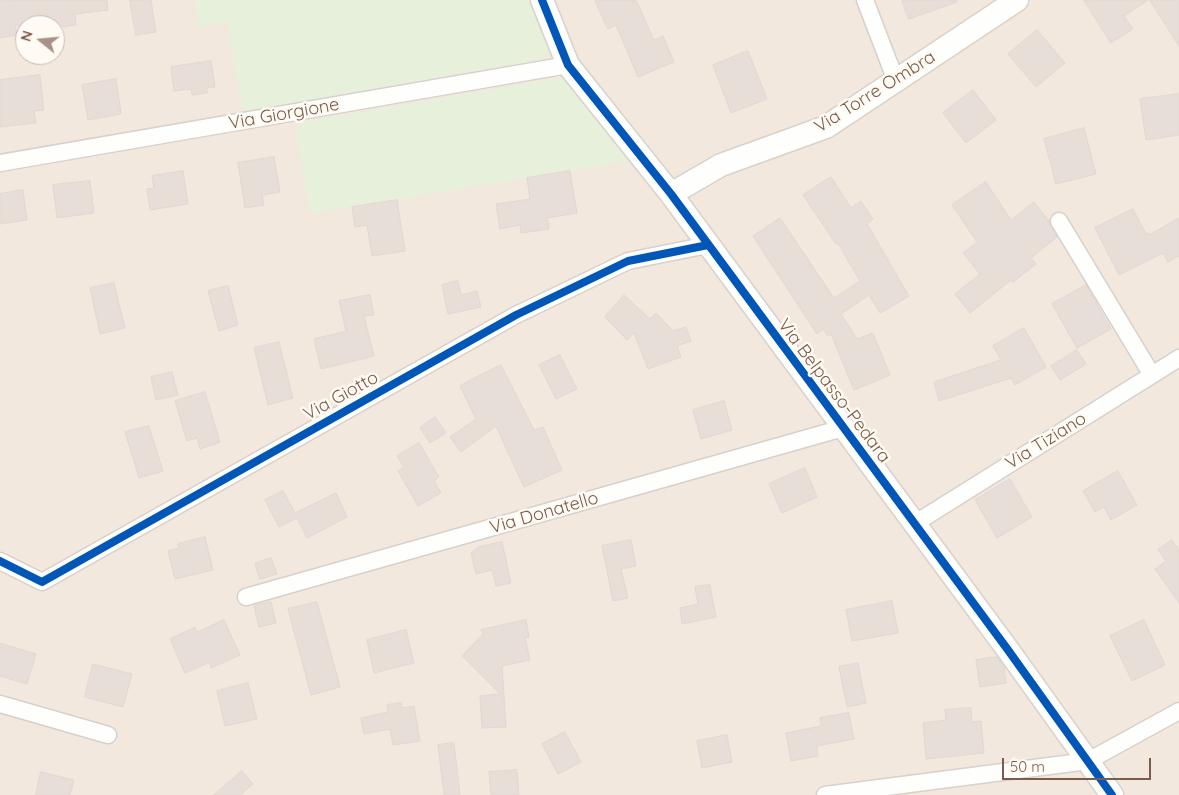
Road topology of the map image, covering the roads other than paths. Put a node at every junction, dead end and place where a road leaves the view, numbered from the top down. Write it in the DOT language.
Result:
graph roads {
  1 [pos="542,0"];
  2 [pos="865,0"];
  3 [pos="1017,0"];
  4 [pos="568,65"];
  5 [pos="896,81"];
  6 [pos="0,163"];
  7 [pos="671,194"];
  8 [pos="1059,221"];
  9 [pos="708,245"];
  10 [pos="1179,358"];
  11 [pos="1152,375"];
  12 [pos="843,428"];
  13 [pos="914,524"];
  14 [pos="0,561"];
  15 [pos="246,597"];
  16 [pos="0,704"];
  17 [pos="1179,711"];
  18 [pos="108,735"];
  19 [pos="1088,761"];
  20 [pos="825,795"];
  21 [pos="1112,795"];
  1 -- 4 [label="street, Via Belpasso-Pedara"];
  2 -- 5 [label="street"];
  3 -- 5 [label="street, Via Torre Ombra"];
  4 -- 6 [label="street, Via Giorgione"];
  4 -- 7 [label="street, Via Belpasso-Pedara"];
  5 -- 7 [label="street, Via Torre Ombra"];
  7 -- 9 [label="street, Via Belpasso-Pedara"];
  8 -- 11 [label="street"];
  9 -- 12 [label="street, Via Belpasso-Pedara"];
  9 -- 14 [label="street, Via Giotto"];
  10 -- 11 [label="street, Via Tiziano"];
  11 -- 13 [label="street, Via Tiziano"];
  12 -- 13 [label="street, Via Belpasso-Pedara"];
  12 -- 15 [label="street, Via Donatello"];
  13 -- 19 [label="street, Via Belpasso-Pedara"];
  16 -- 18 [label="street"];
  17 -- 19 [label="street"];
  19 -- 20 [label="street"];
  19 -- 21 [label="street, Via Belpasso-Pedara"];
}
